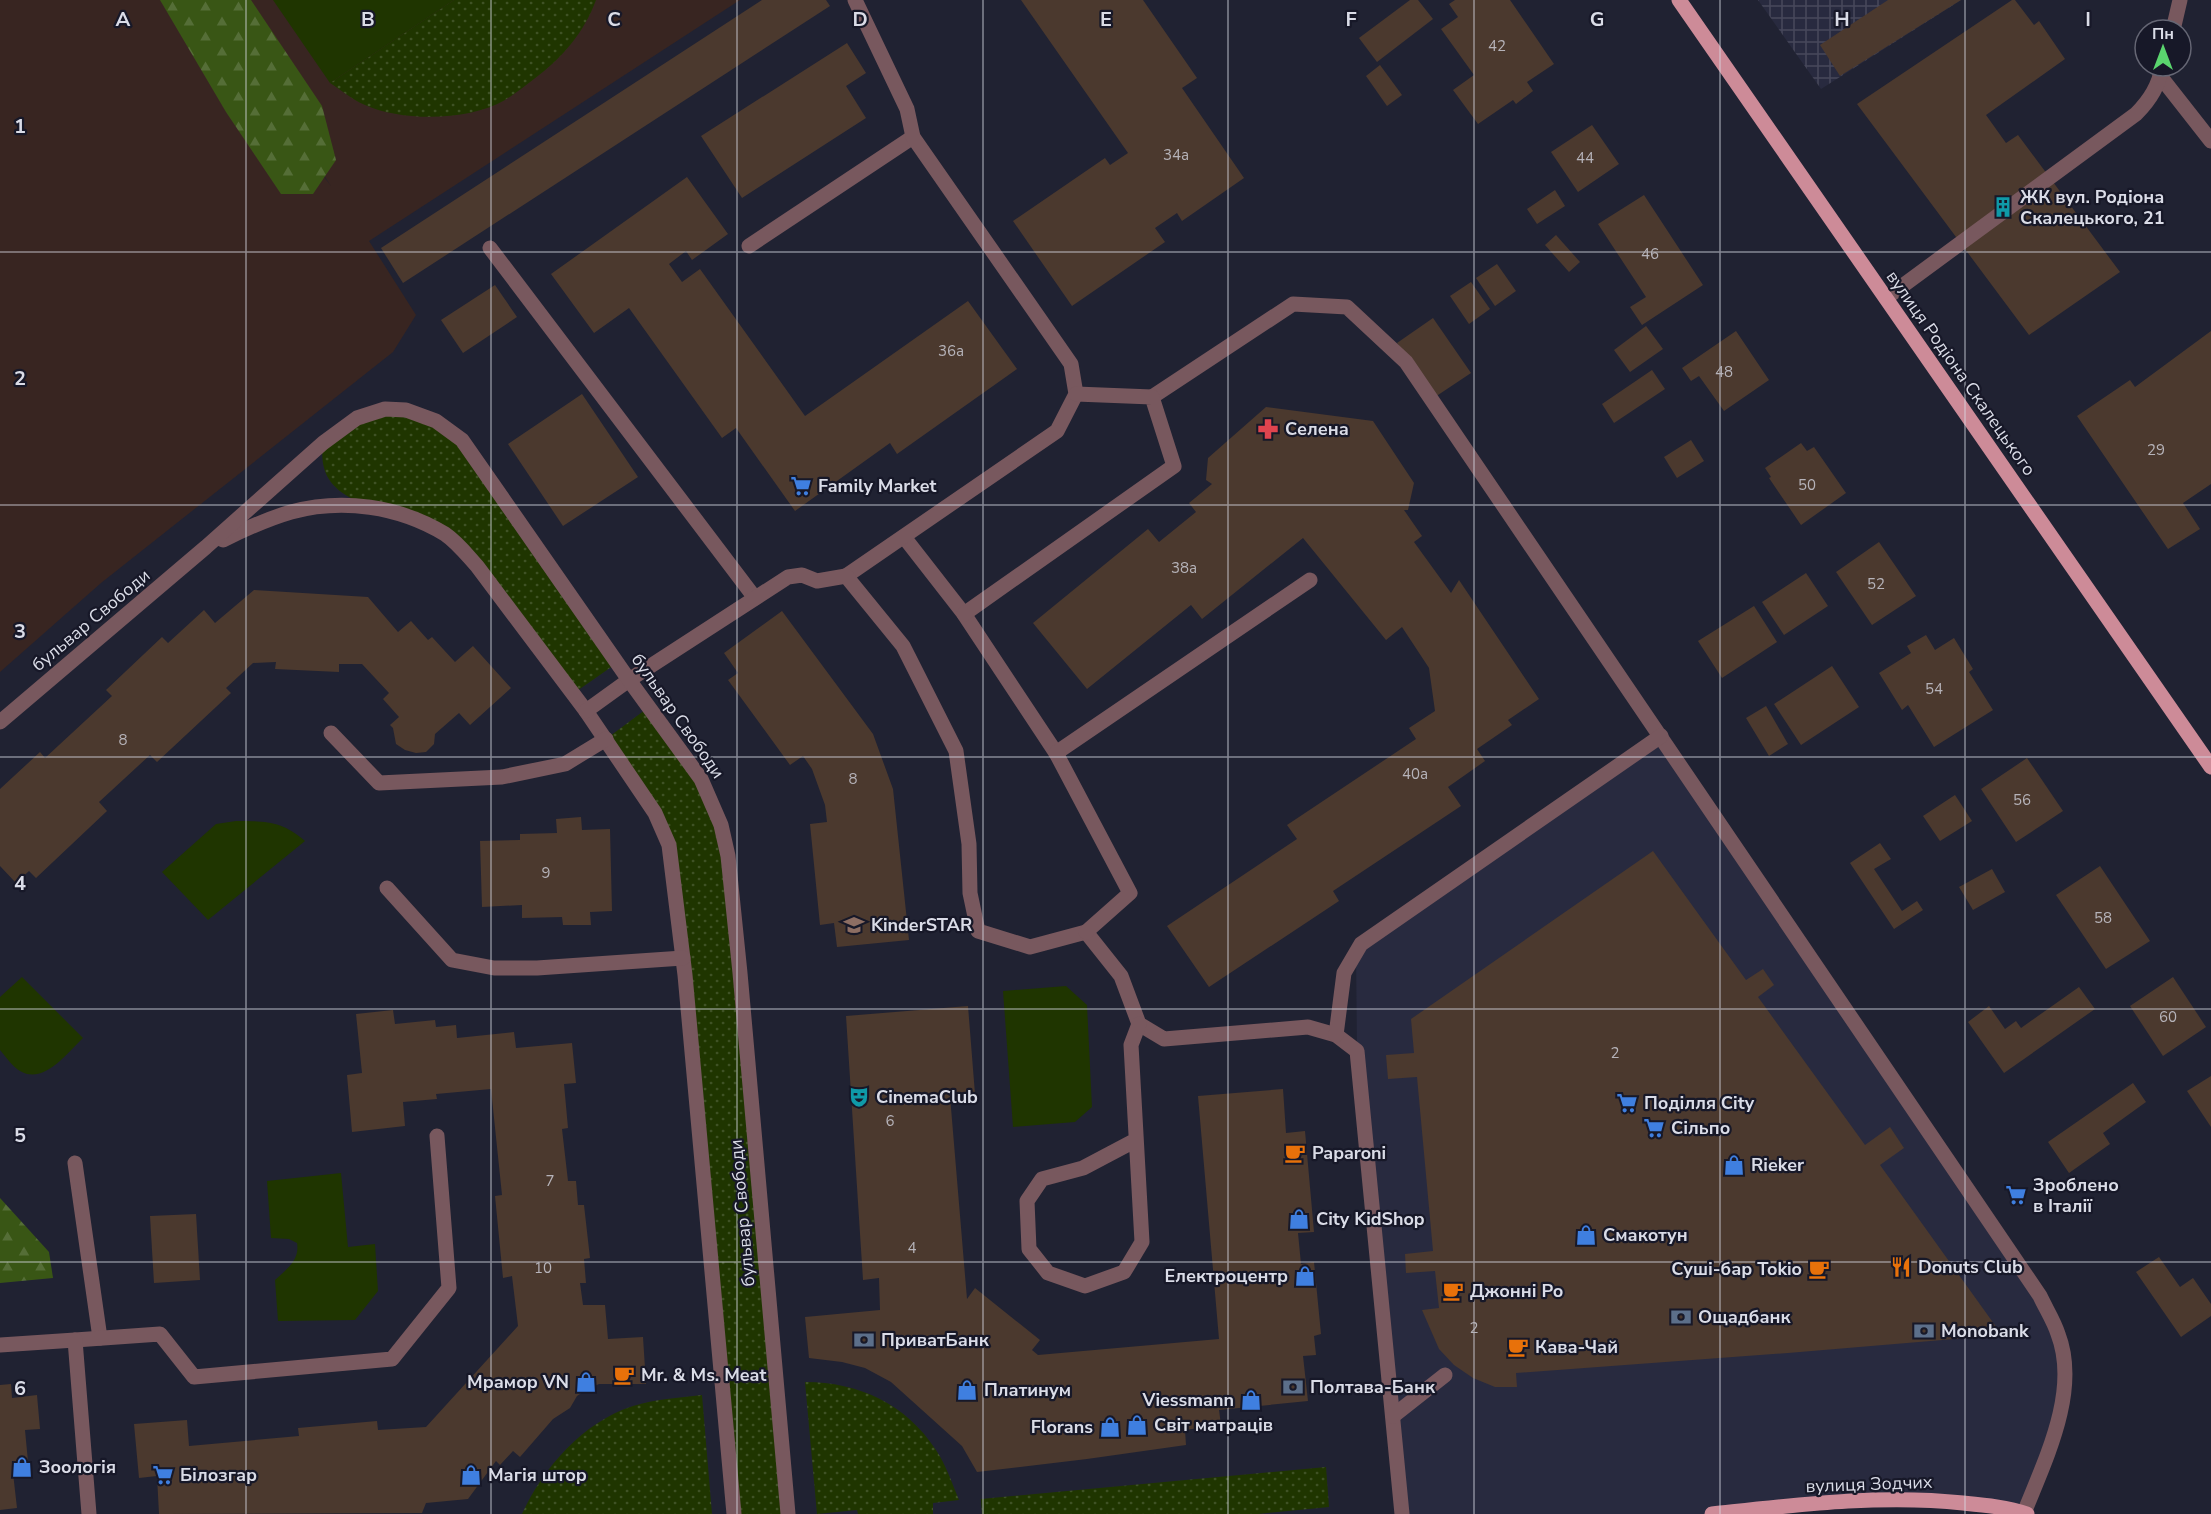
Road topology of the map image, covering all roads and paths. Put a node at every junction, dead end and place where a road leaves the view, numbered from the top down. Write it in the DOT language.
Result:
graph roads {
  1 [pos="855,0"];
  2 [pos="1679,0"];
  3 [pos="2180,0"];
  4 [pos="2176,18"];
  5 [pos="2160,78"];
  6 [pos="2167,78"];
  7 [pos="913,137"];
  8 [pos="2211,141"];
  9 [pos="749,246"];
  10 [pos="490,248"];
  11 [pos="1886,297"];
  12 [pos="1076,393"];
  13 [pos="1152,397"];
  14 [pos="904,537"];
  15 [pos="206,547"];
  16 [pos="846,576"];
  17 [pos="1310,580"];
  18 [pos="754,598"];
  19 [pos="964,614"];
  20 [pos="629,680"];
  21 [pos="586,711"];
  22 [pos="0,722"];
  23 [pos="331,733"];
  24 [pos="1661,736"];
  25 [pos="606,739"];
  26 [pos="1056,753"];
  27 [pos="2211,767"];
  28 [pos="387,888"];
  29 [pos="1086,932"];
  30 [pos="683,958"];
  31 [pos="1139,1024"];
  32 [pos="1336,1035"];
  33 [pos="437,1136"];
  34 [pos="1136,1140"];
  35 [pos="75,1163"];
  36 [pos="100,1338"];
  37 [pos="75,1340"];
  38 [pos="0,1345"];
  39 [pos="1444,1375"];
  40 [pos="1393,1416"];
  41 [pos="2025,1513"];
  42 [pos="89,1514"];
  43 [pos="734,1514"];
  44 [pos="788,1514"];
  45 [pos="1402,1514"];
  46 [pos="1712,1514"];
  1 -- 7 [label="street"];
  2 -- 11 [label="main road, вулиця Родіона Скалецького"];
  3 -- 4 [label="street"];
  5 -- 11 [label="street"];
  6 -- 8 [label="street"];
  7 -- 9 [label="street"];
  7 -- 12 [label="street"];
  10 -- 18 [label="street"];
  11 -- 27 [label="main road, вулиця Родіона Скалецького"];
  12 -- 13 [label="street"];
  12 -- 14 [label="street"];
  13 -- 19 [label="street"];
  13 -- 24 [label="street"];
  14 -- 16 [label="street"];
  14 -- 19 [label="street"];
  15 -- 20 [label="street, бульвар Свободи"];
  15 -- 21 [label="street, бульвар Свободи"];
  15 -- 22 [label="street, бульвар Свободи"];
  16 -- 18 [label="street"];
  16 -- 29 [label="street"];
  17 -- 26 [label="street"];
  18 -- 20 [label="street"];
  19 -- 26 [label="street"];
  20 -- 21 [label="street"];
  20 -- 44 [label="street, бульвар Свободи"];
  21 -- 25 [label="street, бульвар Свободи"];
  23 -- 25 [label="street"];
  24 -- 32 [label="street"];
  24 -- 41 [label="street"];
  25 -- 30 [label="street, бульвар Свободи"];
  26 -- 29 [label="street"];
  28 -- 30 [label="street"];
  29 -- 31 [label="street"];
  30 -- 43 [label="street, бульвар Свободи"];
  31 -- 32 [label="street"];
  31 -- 34 [label="street"];
  32 -- 40 [label="street"];
  33 -- 36 [label="street"];
  34 -- 34 [label="street"];
  35 -- 36 [label="street"];
  36 -- 37 [label="street"];
  37 -- 38 [label="street"];
  37 -- 42 [label="street"];
  39 -- 40 [label="street"];
  40 -- 45 [label="street"];
  41 -- 46 [label="main road, вулиця Зодчих"];
}
